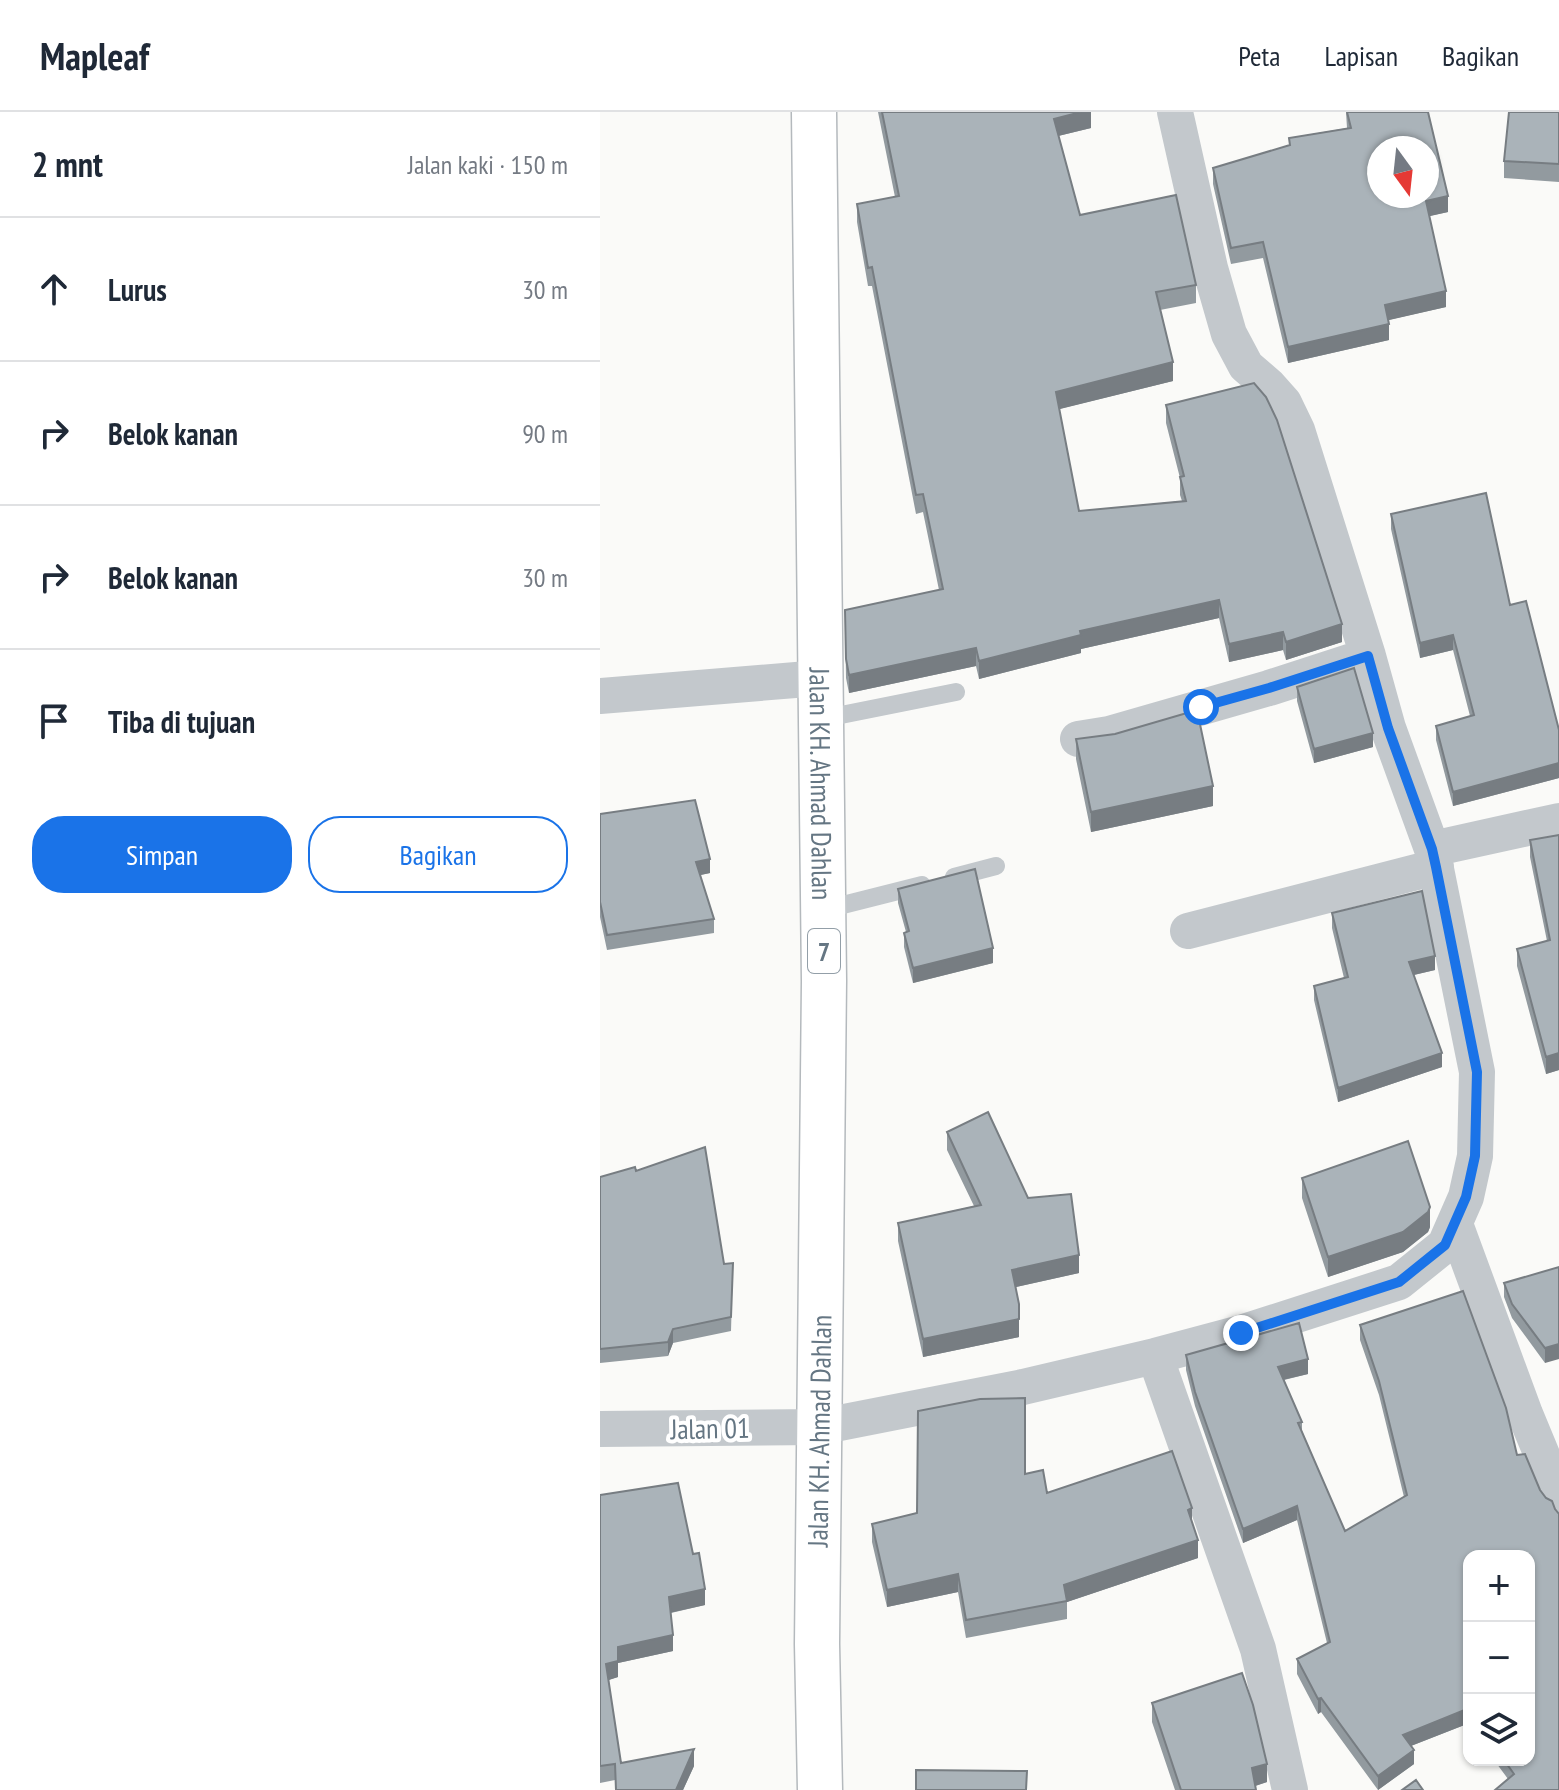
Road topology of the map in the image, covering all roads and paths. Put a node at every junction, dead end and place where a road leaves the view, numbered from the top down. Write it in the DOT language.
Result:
graph roads {
  1 [pos="814,112"];
  2 [pos="1175,112"];
  3 [pos="1368,656"];
  4 [pos="956,692"];
  5 [pos="600,696"];
  6 [pos="821,698"];
  7 [pos="1078,739"];
  8 [pos="1559,821"];
  9 [pos="1434,858"];
  10 [pos="996,866"];
  11 [pos="823,910"];
  12 [pos="1188,931"];
  13 [pos="1455,1224"];
  14 [pos="1155,1356"];
  15 [pos="819,1427"];
  16 [pos="600,1429"];
  17 [pos="1559,1496"];
  18 [pos="820,1790"];
  19 [pos="1290,1790"];
  1 -- 6 [label="highway, Jalan KH. Ahmad Dahlan / 7"];
  2 -- 3 [label="street, Jalan 01"];
  3 -- 7 [label="street"];
  3 -- 9 [label="street, Jalan 01"];
  4 -- 6 [label="lane"];
  5 -- 6 [label="street"];
  6 -- 11 [label="highway, Jalan KH. Ahmad Dahlan / 7"];
  8 -- 9 [label="street"];
  9 -- 12 [label="street"];
  9 -- 13 [label="street, Jalan 01"];
  10 -- 11 [label="lane"];
  11 -- 15 [label="highway, Jalan KH. Ahmad Dahlan / 7"];
  13 -- 14 [label="street, Jalan 01"];
  13 -- 17 [label="street"];
  14 -- 15 [label="street, Jalan 01"];
  14 -- 19 [label="street"];
  15 -- 16 [label="street, Jalan 01"];
  15 -- 18 [label="highway, Jalan KH. Ahmad Dahlan / 7"];
}
